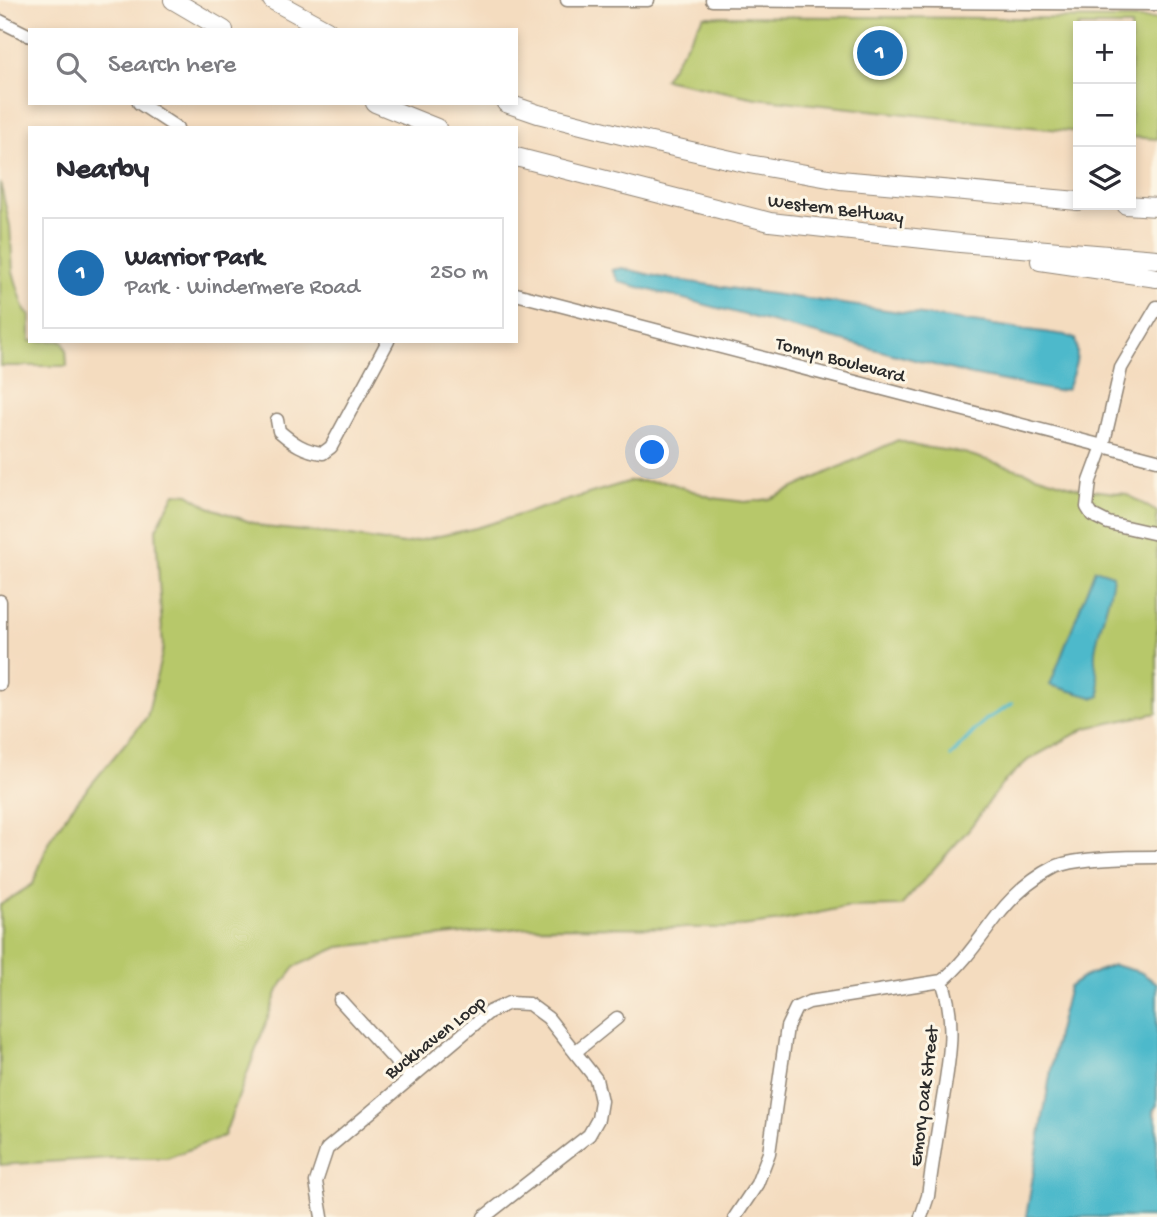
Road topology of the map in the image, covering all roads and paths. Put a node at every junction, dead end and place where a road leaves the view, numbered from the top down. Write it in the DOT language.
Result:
graph roads {
  1 [pos="173,0"];
  2 [pos="272,0"];
  3 [pos="567,0"];
  4 [pos="649,0"];
  5 [pos="712,0"];
  6 [pos="864,1"];
  7 [pos="1157,4"];
  8 [pos="0,21"];
  9 [pos="220,28"];
  10 [pos="323,28"];
  11 [pos="28,35"];
  12 [pos="142,105"];
  13 [pos="380,105"];
  14 [pos="512,105"];
  15 [pos="174,126"];
  16 [pos="431,126"];
  17 [pos="518,158"];
  18 [pos="1073,201"];
  19 [pos="1136,206"];
  20 [pos="1157,207"];
  21 [pos="770,222"];
  22 [pos="1152,259"];
  23 [pos="1157,278"];
  24 [pos="518,294"];
  25 [pos="1157,306"];
  26 [pos="387,343"];
  27 [pos="277,420"];
  28 [pos="1103,446"];
  29 [pos="1157,460"];
  30 [pos="1157,534"];
  31 [pos="0,601"];
  32 [pos="0,684"];
  33 [pos="1157,857"];
  34 [pos="942,981"];
  35 [pos="341,1000"];
  36 [pos="617,1018"];
  37 [pos="575,1052"];
  38 [pos="411,1078"];
  39 [pos="322,1217"];
  40 [pos="484,1217"];
  41 [pos="735,1217"];
  42 [pos="921,1217"];
  1 -- 9 [label="highway"];
  2 -- 10 [label="highway"];
  3 -- 4 [label="street"];
  5 -- 6 [label="street"];
  6 -- 7 [label="street"];
  8 -- 11 [label="street"];
  12 -- 15 [label="street"];
  13 -- 16 [label="highway"];
  14 -- 18 [label="highway, Western Beltway"];
  17 -- 21 [label="highway, Western Beltway"];
  19 -- 20 [label="highway"];
  21 -- 22 [label="highway, Western Beltway"];
  21 -- 23 [label="highway"];
  24 -- 28 [label="street, Tomyn Boulevard"];
  25 -- 28 [label="street"];
  26 -- 27 [label="street"];
  28 -- 29 [label="street, Tomyn Boulevard"];
  28 -- 30 [label="street"];
  31 -- 32 [label="street"];
  33 -- 34 [label="street"];
  34 -- 41 [label="street"];
  34 -- 42 [label="street, Emory Oak Street"];
  35 -- 38 [label="street"];
  36 -- 37 [label="street"];
  37 -- 38 [label="street, Buckhaven Loop"];
  37 -- 40 [label="street, Buckhaven Loop"];
  38 -- 39 [label="street, Buckhaven Loop"];
}
